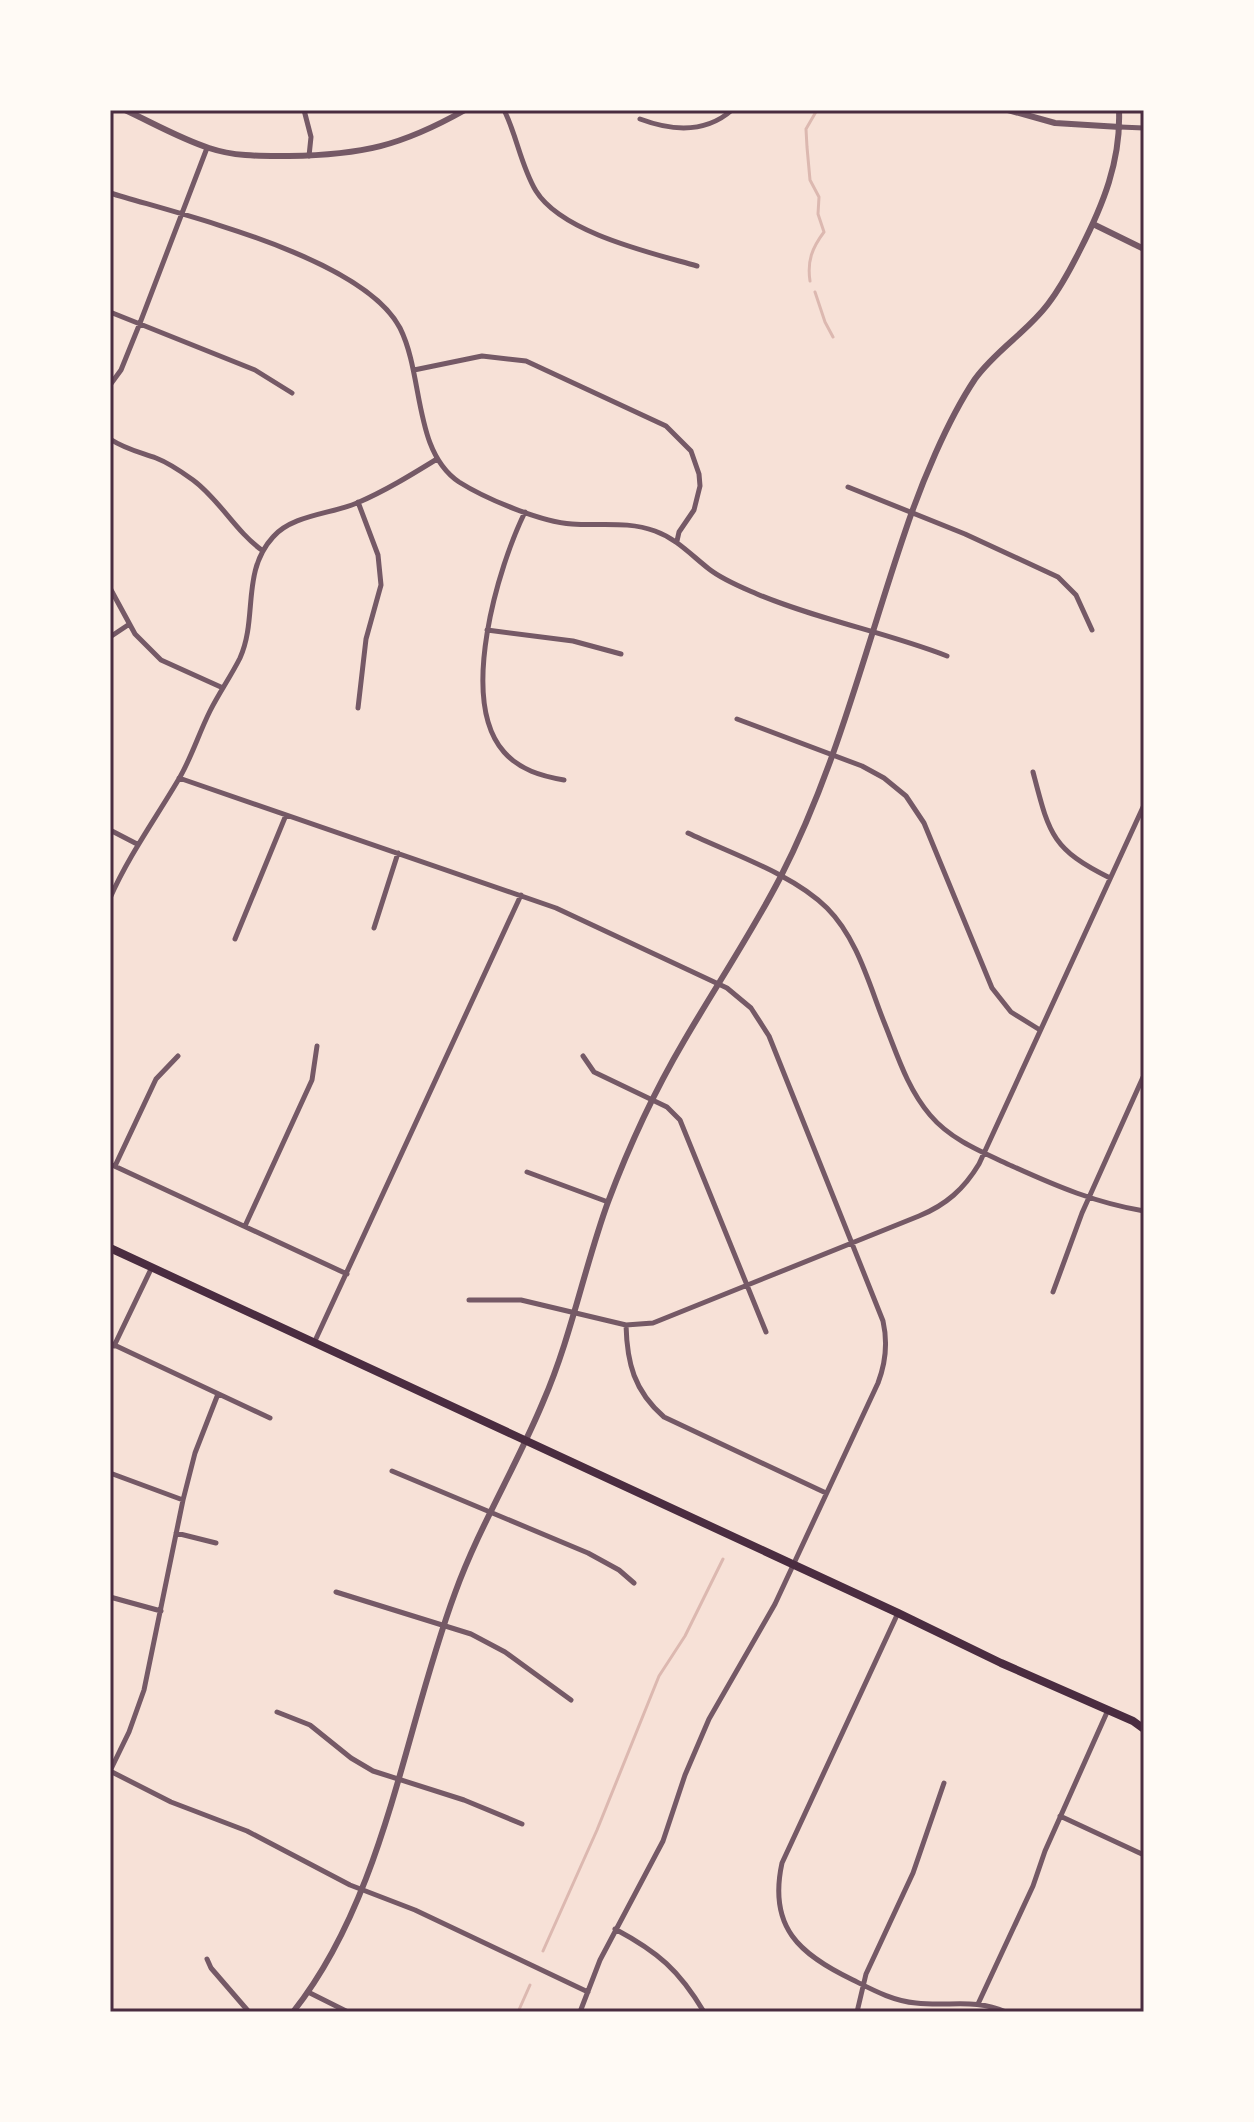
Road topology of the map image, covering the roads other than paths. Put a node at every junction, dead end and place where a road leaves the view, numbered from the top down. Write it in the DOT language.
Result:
graph roads {
  1 [pos="125,110"];
  2 [pos="304,110"];
  3 [pos="465,110"];
  4 [pos="504,110"];
  5 [pos="732,110"];
  6 [pos="1008,110"];
  7 [pos="1119,110"];
  8 [pos="640,119"];
  9 [pos="1120,127"];
  10 [pos="1144,128"];
  11 [pos="207,148"];
  12 [pos="309,156"];
  13 [pos="110,193"];
  14 [pos="182,215"];
  15 [pos="1093,224"];
  16 [pos="1144,249"];
  17 [pos="697,266"];
  18 [pos="110,312"];
  19 [pos="140,323"];
  20 [pos="414,370"];
  21 [pos="110,385"];
  22 [pos="292,393"];
  23 [pos="110,439"];
  24 [pos="437,459"];
  25 [pos="848,487"];
  26 [pos="358,502"];
  27 [pos="525,512"];
  28 [pos="912,513"];
  29 [pos="677,541"];
  30 [pos="263,551"];
  31 [pos="110,588"];
  32 [pos="128,625"];
  33 [pos="487,630"];
  34 [pos="1092,630"];
  35 [pos="873,634"];
  36 [pos="110,637"];
  37 [pos="621,654"];
  38 [pos="947,656"];
  39 [pos="223,688"];
  40 [pos="358,708"];
  41 [pos="737,719"];
  42 [pos="834,755"];
  43 [pos="1033,772"];
  44 [pos="179,778"];
  45 [pos="564,780"];
  46 [pos="1144,805"];
  47 [pos="286,815"];
  48 [pos="110,830"];
  49 [pos="688,833"];
  50 [pos="137,844"];
  51 [pos="398,853"];
  52 [pos="781,877"];
  53 [pos="1110,878"];
  54 [pos="521,895"];
  55 [pos="110,898"];
  56 [pos="374,928"];
  57 [pos="235,939"];
  58 [pos="719,985"];
  59 [pos="1040,1030"];
  60 [pos="317,1046"];
  61 [pos="178,1056"];
  62 [pos="583,1056"];
  63 [pos="1144,1075"];
  64 [pos="652,1100"];
  65 [pos="984,1153"];
  66 [pos="113,1165"];
  67 [pos="527,1172"];
  68 [pos="1089,1199"];
  69 [pos="608,1202"];
  70 [pos="1144,1211"];
  71 [pos="245,1226"];
  72 [pos="852,1243"];
  73 [pos="110,1248"];
  74 [pos="152,1267"];
  75 [pos="347,1274"];
  76 [pos="748,1285"];
  77 [pos="1053,1292"];
  78 [pos="469,1300"];
  79 [pos="574,1312"];
  80 [pos="626,1325"];
  81 [pos="766,1332"];
  82 [pos="314,1343"];
  83 [pos="112,1344"];
  84 [pos="218,1394"];
  85 [pos="270,1418"];
  86 [pos="525,1441"];
  87 [pos="392,1471"];
  88 [pos="110,1473"];
  89 [pos="826,1493"];
  90 [pos="183,1500"];
  91 [pos="492,1511"];
  92 [pos="176,1533"];
  93 [pos="216,1543"];
  94 [pos="794,1565"];
  95 [pos="634,1583"];
  96 [pos="336,1592"];
  97 [pos="110,1597"];
  98 [pos="161,1611"];
  99 [pos="898,1613"];
  100 [pos="444,1624"];
  101 [pos="571,1700"];
  102 [pos="1108,1710"];
  103 [pos="277,1712"];
  104 [pos="1133,1721"];
  105 [pos="1144,1722"];
  106 [pos="1144,1729"];
  107 [pos="110,1771"];
  108 [pos="397,1779"];
  109 [pos="944,1783"];
  110 [pos="1060,1816"];
  111 [pos="522,1824"];
  112 [pos="1144,1855"];
  113 [pos="361,1889"];
  114 [pos="615,1929"];
  115 [pos="207,1959"];
  116 [pos="863,1985"];
  117 [pos="308,1992"];
  118 [pos="588,1992"];
  119 [pos="978,2004"];
  120 [pos="249,2012"];
  121 [pos="293,2012"];
  122 [pos="348,2012"];
  123 [pos="580,2012"];
  124 [pos="704,2012"];
  125 [pos="857,2012"];
  126 [pos="1006,2012"];
  1 -- 11 [label="street"];
  2 -- 12 [label="street"];
  3 -- 12 [label="street"];
  4 -- 17 [label="street"];
  5 -- 8 [label="street"];
  6 -- 9 [label="street"];
  7 -- 9 [label="street"];
  9 -- 10 [label="street"];
  9 -- 15 [label="street"];
  11 -- 12 [label="street"];
  11 -- 14 [label="street"];
  13 -- 14 [label="street"];
  14 -- 19 [label="street"];
  14 -- 20 [label="street"];
  15 -- 16 [label="street"];
  15 -- 28 [label="street"];
  18 -- 19 [label="street"];
  19 -- 21 [label="street"];
  19 -- 22 [label="street"];
  20 -- 24 [label="street"];
  20 -- 29 [label="street"];
  23 -- 30 [label="street"];
  24 -- 26 [label="street"];
  24 -- 27 [label="street"];
  25 -- 28 [label="street"];
  26 -- 30 [label="street"];
  26 -- 40 [label="street"];
  27 -- 29 [label="street"];
  27 -- 33 [label="street"];
  28 -- 34 [label="street"];
  28 -- 35 [label="street"];
  29 -- 35 [label="street"];
  30 -- 39 [label="street"];
  31 -- 32 [label="street"];
  32 -- 36 [label="street"];
  32 -- 39 [label="street"];
  33 -- 37 [label="street"];
  33 -- 45 [label="street"];
  35 -- 38 [label="street"];
  35 -- 42 [label="street"];
  39 -- 44 [label="street"];
  41 -- 42 [label="street"];
  42 -- 52 [label="street"];
  42 -- 59 [label="street"];
  43 -- 53 [label="street"];
  44 -- 47 [label="street"];
  44 -- 50 [label="street"];
  46 -- 53 [label="street"];
  47 -- 51 [label="street"];
  47 -- 57 [label="street"];
  48 -- 50 [label="street"];
  49 -- 52 [label="street"];
  50 -- 55 [label="street"];
  51 -- 54 [label="street"];
  51 -- 56 [label="street"];
  52 -- 58 [label="street"];
  52 -- 65 [label="street"];
  53 -- 59 [label="street"];
  54 -- 58 [label="street"];
  54 -- 75 [label="street"];
  58 -- 64 [label="street"];
  58 -- 72 [label="street"];
  59 -- 65 [label="street"];
  60 -- 71 [label="street"];
  61 -- 66 [label="street"];
  62 -- 64 [label="street"];
  63 -- 68 [label="street"];
  64 -- 69 [label="street"];
  64 -- 76 [label="street"];
  65 -- 68 [label="street"];
  65 -- 72 [label="street"];
  66 -- 71 [label="street"];
  67 -- 69 [label="street"];
  68 -- 70 [label="street"];
  68 -- 77 [label="street"];
  69 -- 79 [label="street"];
  71 -- 75 [label="street"];
  72 -- 76 [label="street"];
  72 -- 89 [label="street"];
  73 -- 74 [label="main road"];
  74 -- 82 [label="main road"];
  74 -- 83 [label="street"];
  75 -- 82 [label="street"];
  76 -- 80 [label="street"];
  76 -- 81 [label="street"];
  78 -- 79 [label="street"];
  79 -- 80 [label="street"];
  79 -- 86 [label="street"];
  80 -- 89 [label="street"];
  82 -- 86 [label="main road"];
  83 -- 84 [label="street"];
  84 -- 85 [label="street"];
  84 -- 90 [label="street"];
  86 -- 91 [label="street"];
  86 -- 94 [label="main road"];
  87 -- 91 [label="street"];
  88 -- 90 [label="street"];
  89 -- 94 [label="street"];
  90 -- 92 [label="street"];
  91 -- 95 [label="street"];
  91 -- 100 [label="street"];
  92 -- 93 [label="street"];
  92 -- 98 [label="street"];
  94 -- 99 [label="main road"];
  94 -- 114 [label="street"];
  96 -- 100 [label="street"];
  97 -- 98 [label="street"];
  98 -- 107 [label="street"];
  99 -- 102 [label="main road"];
  99 -- 116 [label="street"];
  100 -- 101 [label="street"];
  100 -- 108 [label="street"];
  102 -- 104 [label="main road"];
  102 -- 110 [label="street"];
  103 -- 108 [label="street"];
  104 -- 105 [label="main road"];
  104 -- 106 [label="main road"];
  107 -- 113 [label="street"];
  108 -- 111 [label="street"];
  108 -- 113 [label="street"];
  109 -- 116 [label="street"];
  110 -- 112 [label="street"];
  110 -- 119 [label="street"];
  113 -- 117 [label="street"];
  113 -- 118 [label="street"];
  114 -- 118 [label="street"];
  114 -- 124 [label="street"];
  115 -- 120 [label="street"];
  116 -- 119 [label="street"];
  116 -- 125 [label="street"];
  117 -- 121 [label="street"];
  117 -- 122 [label="street"];
  118 -- 123 [label="street"];
  119 -- 126 [label="street"];
}
